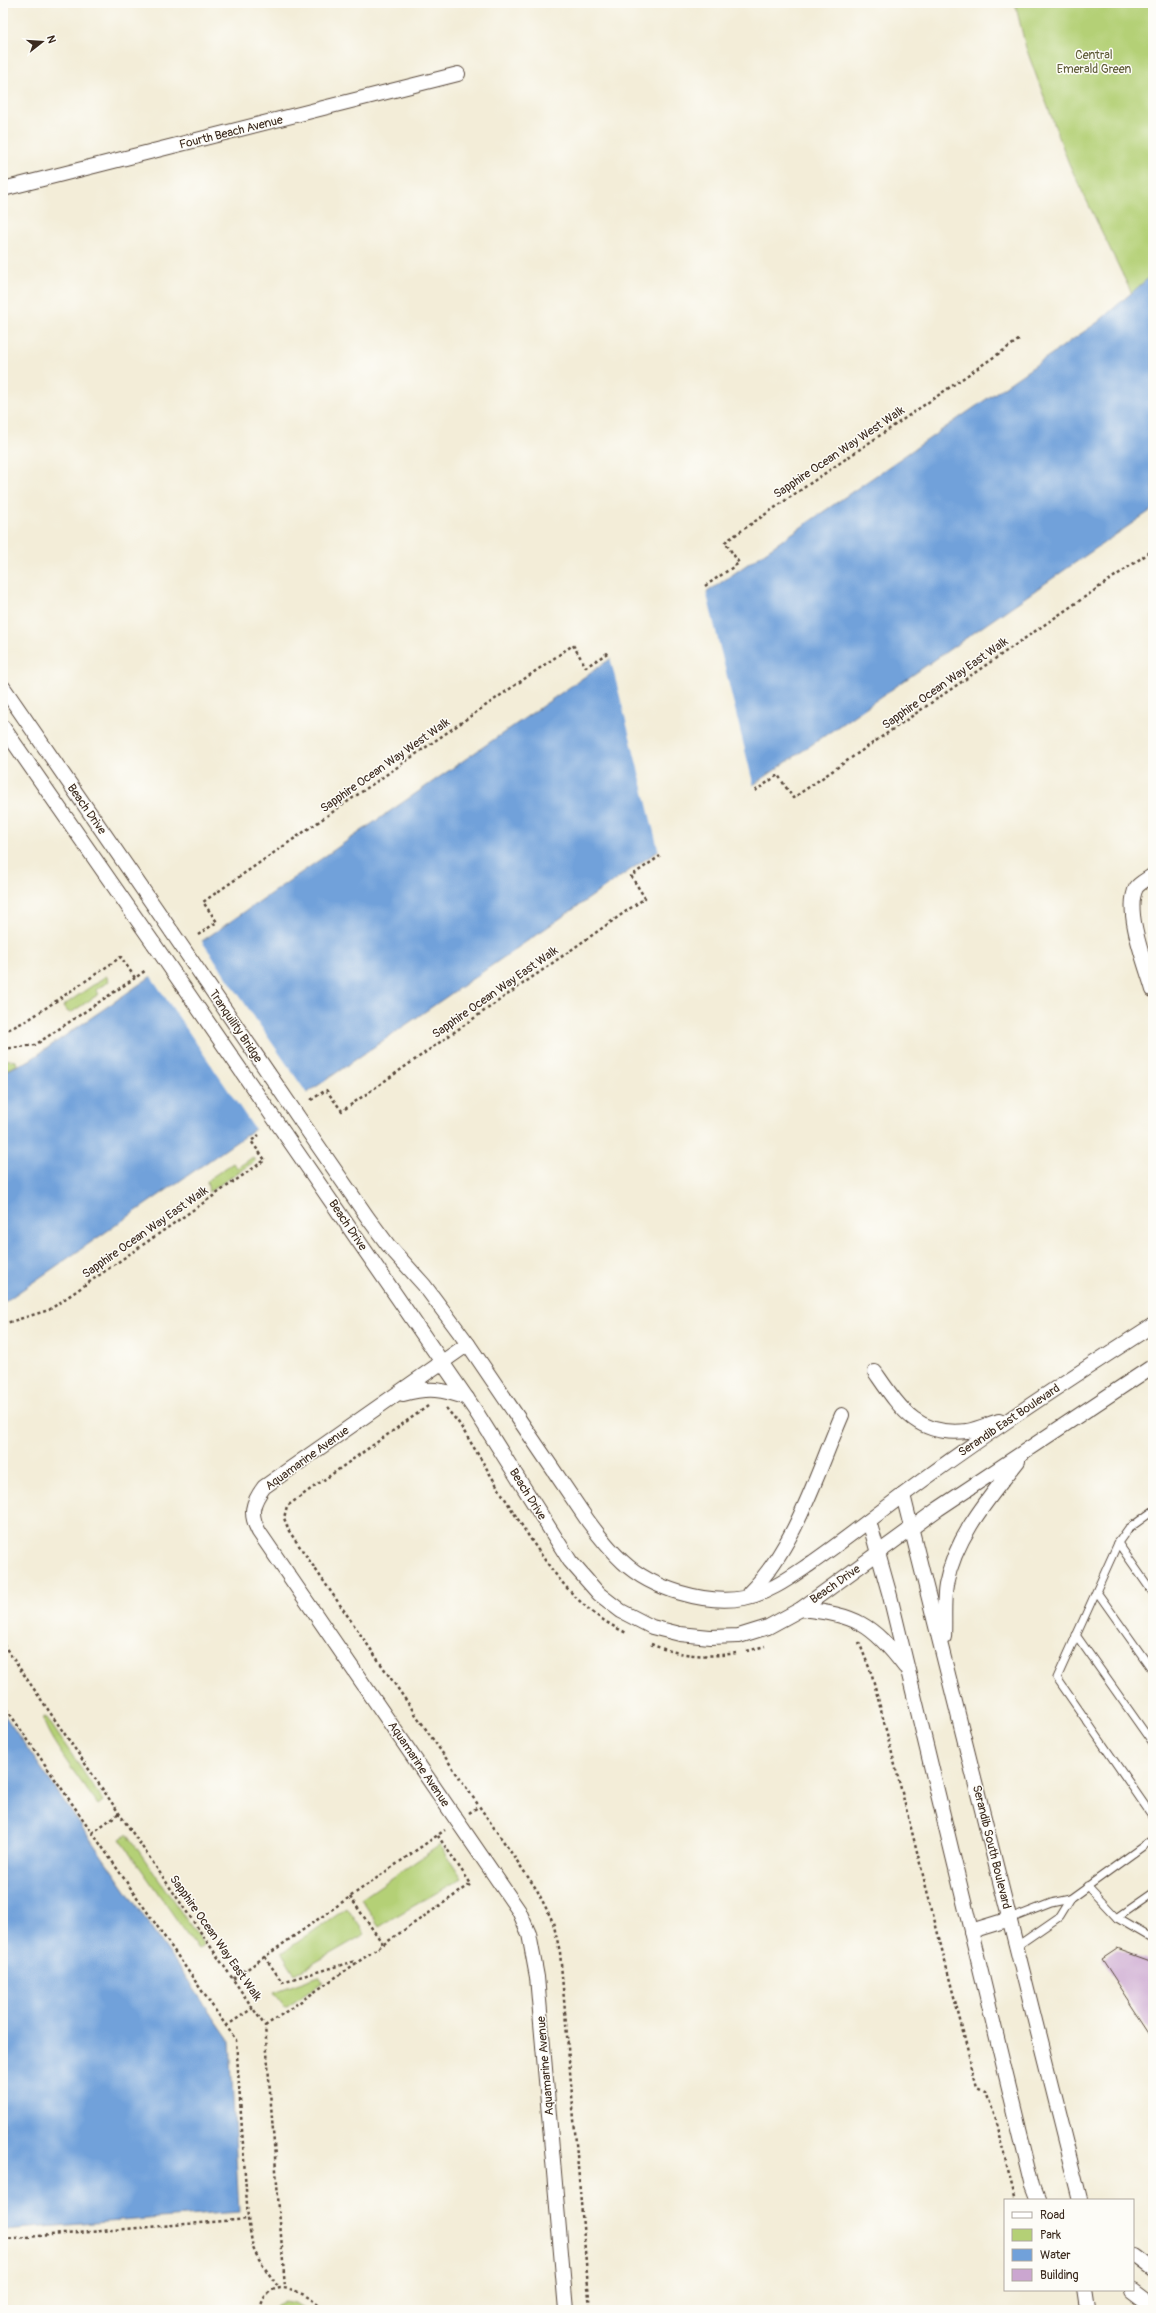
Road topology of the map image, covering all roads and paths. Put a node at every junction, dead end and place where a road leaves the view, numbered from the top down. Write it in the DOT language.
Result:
graph roads {
  1 [pos="458,74"];
  2 [pos="3,189"];
  3 [pos="1020,339"];
  4 [pos="1153,550"];
  5 [pos="705,586"];
  6 [pos="608,652"];
  7 [pos="3,687"];
  8 [pos="3,727"];
  9 [pos="755,791"];
  10 [pos="660,856"];
  11 [pos="1153,875"];
  12 [pos="172,932"];
  13 [pos="198,935"];
  14 [pos="154,944"];
  15 [pos="146,970"];
  16 [pos="135,978"];
  17 [pos="1153,990"];
  18 [pos="3,1032"];
  19 [pos="3,1049"];
  20 [pos="311,1100"];
  21 [pos="301,1121"];
  22 [pos="284,1133"];
  23 [pos="260,1135"];
  24 [pos="3,1324"];
  25 [pos="1153,1324"];
  26 [pos="468,1344"];
  27 [pos="442,1364"];
  28 [pos="1153,1366"];
  29 [pos="875,1372"];
  30 [pos="393,1397"];
  31 [pos="467,1398"];
  32 [pos="432,1403"];
  33 [pos="441,1404"];
  34 [pos="842,1415"];
  35 [pos="1012,1416"];
  36 [pos="1026,1451"];
  37 [pos="903,1495"];
  38 [pos="1153,1510"];
  39 [pos="869,1521"];
  40 [pos="912,1529"];
  41 [pos="1118,1543"];
  42 [pos="878,1554"];
  43 [pos="1097,1592"];
  44 [pos="1153,1592"];
  45 [pos="744,1598"];
  46 [pos="801,1609"];
  47 [pos="1076,1635"];
  48 [pos="634,1637"];
  49 [pos="854,1637"];
  50 [pos="647,1642"];
  51 [pos="771,1643"];
  52 [pos="3,1644"];
  53 [pos="944,1652"];
  54 [pos="1153,1671"];
  55 [pos="909,1673"];
  56 [pos="3,1704"];
  57 [pos="1153,1744"];
  58 [pos="478,1807"];
  59 [pos="119,1813"];
  60 [pos="1153,1818"];
  61 [pos="458,1822"];
  62 [pos="92,1832"];
  63 [pos="438,1836"];
  64 [pos="1153,1839"];
  65 [pos="1088,1886"];
  66 [pos="1153,1892"];
  67 [pos="350,1897"];
  68 [pos="1070,1899"];
  69 [pos="1118,1918"];
  70 [pos="1010,1919"];
  71 [pos="971,1931"];
  72 [pos="1153,1939"];
  73 [pos="382,1944"];
  74 [pos="1017,1946"];
  75 [pos="265,1956"];
  76 [pos="359,1960"];
  77 [pos="233,1979"];
  78 [pos="253,2008"];
  79 [pos="226,2026"];
  80 [pos="265,2026"];
  81 [pos="1016,2199"];
  82 [pos="1038,2199"];
  83 [pos="1080,2199"];
  84 [pos="248,2219"];
  85 [pos="3,2239"];
  86 [pos="1134,2257"];
  87 [pos="1153,2271"];
  88 [pos="279,2288"];
  89 [pos="285,2288"];
  90 [pos="1084,2291"];
  91 [pos="1133,2291"];
  92 [pos="1153,2306"];
  93 [pos="260,2310"];
  94 [pos="323,2310"];
  95 [pos="566,2310"];
  96 [pos="590,2310"];
  97 [pos="1087,2310"];
  1 -- 2 [label="street, Fourth Beach Avenue"];
  3 -- 5 [label="path, Sapphire Ocean Way West Walk"];
  4 -- 9 [label="path, Sapphire Ocean Way East Walk"];
  6 -- 13 [label="path, Sapphire Ocean Way West Walk"];
  7 -- 12 [label="street, Beach Drive"];
  8 -- 14 [label="street, Beach Drive"];
  10 -- 20 [label="path, Sapphire Ocean Way East Walk"];
  11 -- 17 [label="street"];
  12 -- 21 [label="street, Tranquility Bridge, bridge"];
  14 -- 22 [label="street, Tranquility Bridge, bridge"];
  15 -- 16 [label="path"];
  16 -- 18 [label="path"];
  16 -- 19 [label="path"];
  21 -- 26 [label="street, Beach Drive"];
  22 -- 27 [label="street, Beach Drive"];
  23 -- 24 [label="path, Sapphire Ocean Way East Walk"];
  25 -- 35 [label="street, Serandib East Boulevard"];
  26 -- 27 [label="street, Aquamarine Avenue"];
  26 -- 45 [label="street, Beach Drive"];
  27 -- 30 [label="street, Aquamarine Avenue"];
  27 -- 31 [label="street, Beach Drive"];
  28 -- 36 [label="street"];
  29 -- 35 [label="street"];
  30 -- 31 [label="street"];
  30 -- 61 [label="street, Aquamarine Avenue"];
  31 -- 46 [label="street, Beach Drive"];
  32 -- 58 [label="path"];
  33 -- 48 [label="path"];
  34 -- 45 [label="street"];
  35 -- 37 [label="street, Serandib East Boulevard"];
  36 -- 40 [label="street"];
  36 -- 53 [label="street"];
  37 -- 39 [label="street, Serandib East Boulevard"];
  37 -- 40 [label="street, Serandib South Boulevard"];
  38 -- 41 [label="lane"];
  39 -- 42 [label="street"];
  39 -- 45 [label="street, Beach Drive"];
  40 -- 42 [label="street"];
  40 -- 53 [label="street, Serandib South Boulevard"];
  41 -- 43 [label="lane"];
  41 -- 44 [label="lane"];
  42 -- 46 [label="street, Beach Drive"];
  42 -- 55 [label="street"];
  43 -- 47 [label="lane"];
  43 -- 54 [label="lane"];
  46 -- 55 [label="street"];
  47 -- 57 [label="lane"];
  47 -- 60 [label="lane"];
  49 -- 81 [label="path"];
  50 -- 51 [label="path"];
  52 -- 59 [label="path, Sapphire Ocean Way East Walk"];
  53 -- 70 [label="street, Serandib South Boulevard"];
  55 -- 71 [label="street"];
  56 -- 62 [label="path"];
  58 -- 61 [label="path"];
  58 -- 96 [label="path"];
  59 -- 62 [label="path"];
  59 -- 77 [label="path, Sapphire Ocean Way East Walk"];
  61 -- 63 [label="path"];
  61 -- 95 [label="street, Aquamarine Avenue"];
  62 -- 79 [label="path"];
  63 -- 67 [label="path"];
  63 -- 73 [label="path"];
  64 -- 65 [label="lane"];
  65 -- 68 [label="lane"];
  65 -- 69 [label="lane"];
  66 -- 69 [label="lane"];
  67 -- 73 [label="path"];
  67 -- 75 [label="path"];
  68 -- 70 [label="lane"];
  68 -- 74 [label="lane"];
  69 -- 72 [label="lane"];
  70 -- 71 [label="street"];
  70 -- 74 [label="street, Serandib South Boulevard"];
  71 -- 82 [label="street"];
  73 -- 76 [label="path"];
  74 -- 83 [label="street, Serandib South Boulevard"];
  75 -- 76 [label="path"];
  75 -- 77 [label="path"];
  76 -- 80 [label="path"];
  77 -- 78 [label="path, Sapphire Ocean Way East Walk"];
  78 -- 79 [label="path"];
  78 -- 80 [label="path, Sapphire Ocean Way East Walk"];
  79 -- 84 [label="path"];
  80 -- 89 [label="path, Sapphire Ocean Way East Walk"];
  84 -- 85 [label="path"];
  84 -- 88 [label="path"];
  86 -- 87 [label="street"];
  88 -- 89 [label="path"];
  88 -- 93 [label="path"];
  89 -- 94 [label="path"];
  90 -- 97 [label="street"];
  91 -- 92 [label="street"];
}
